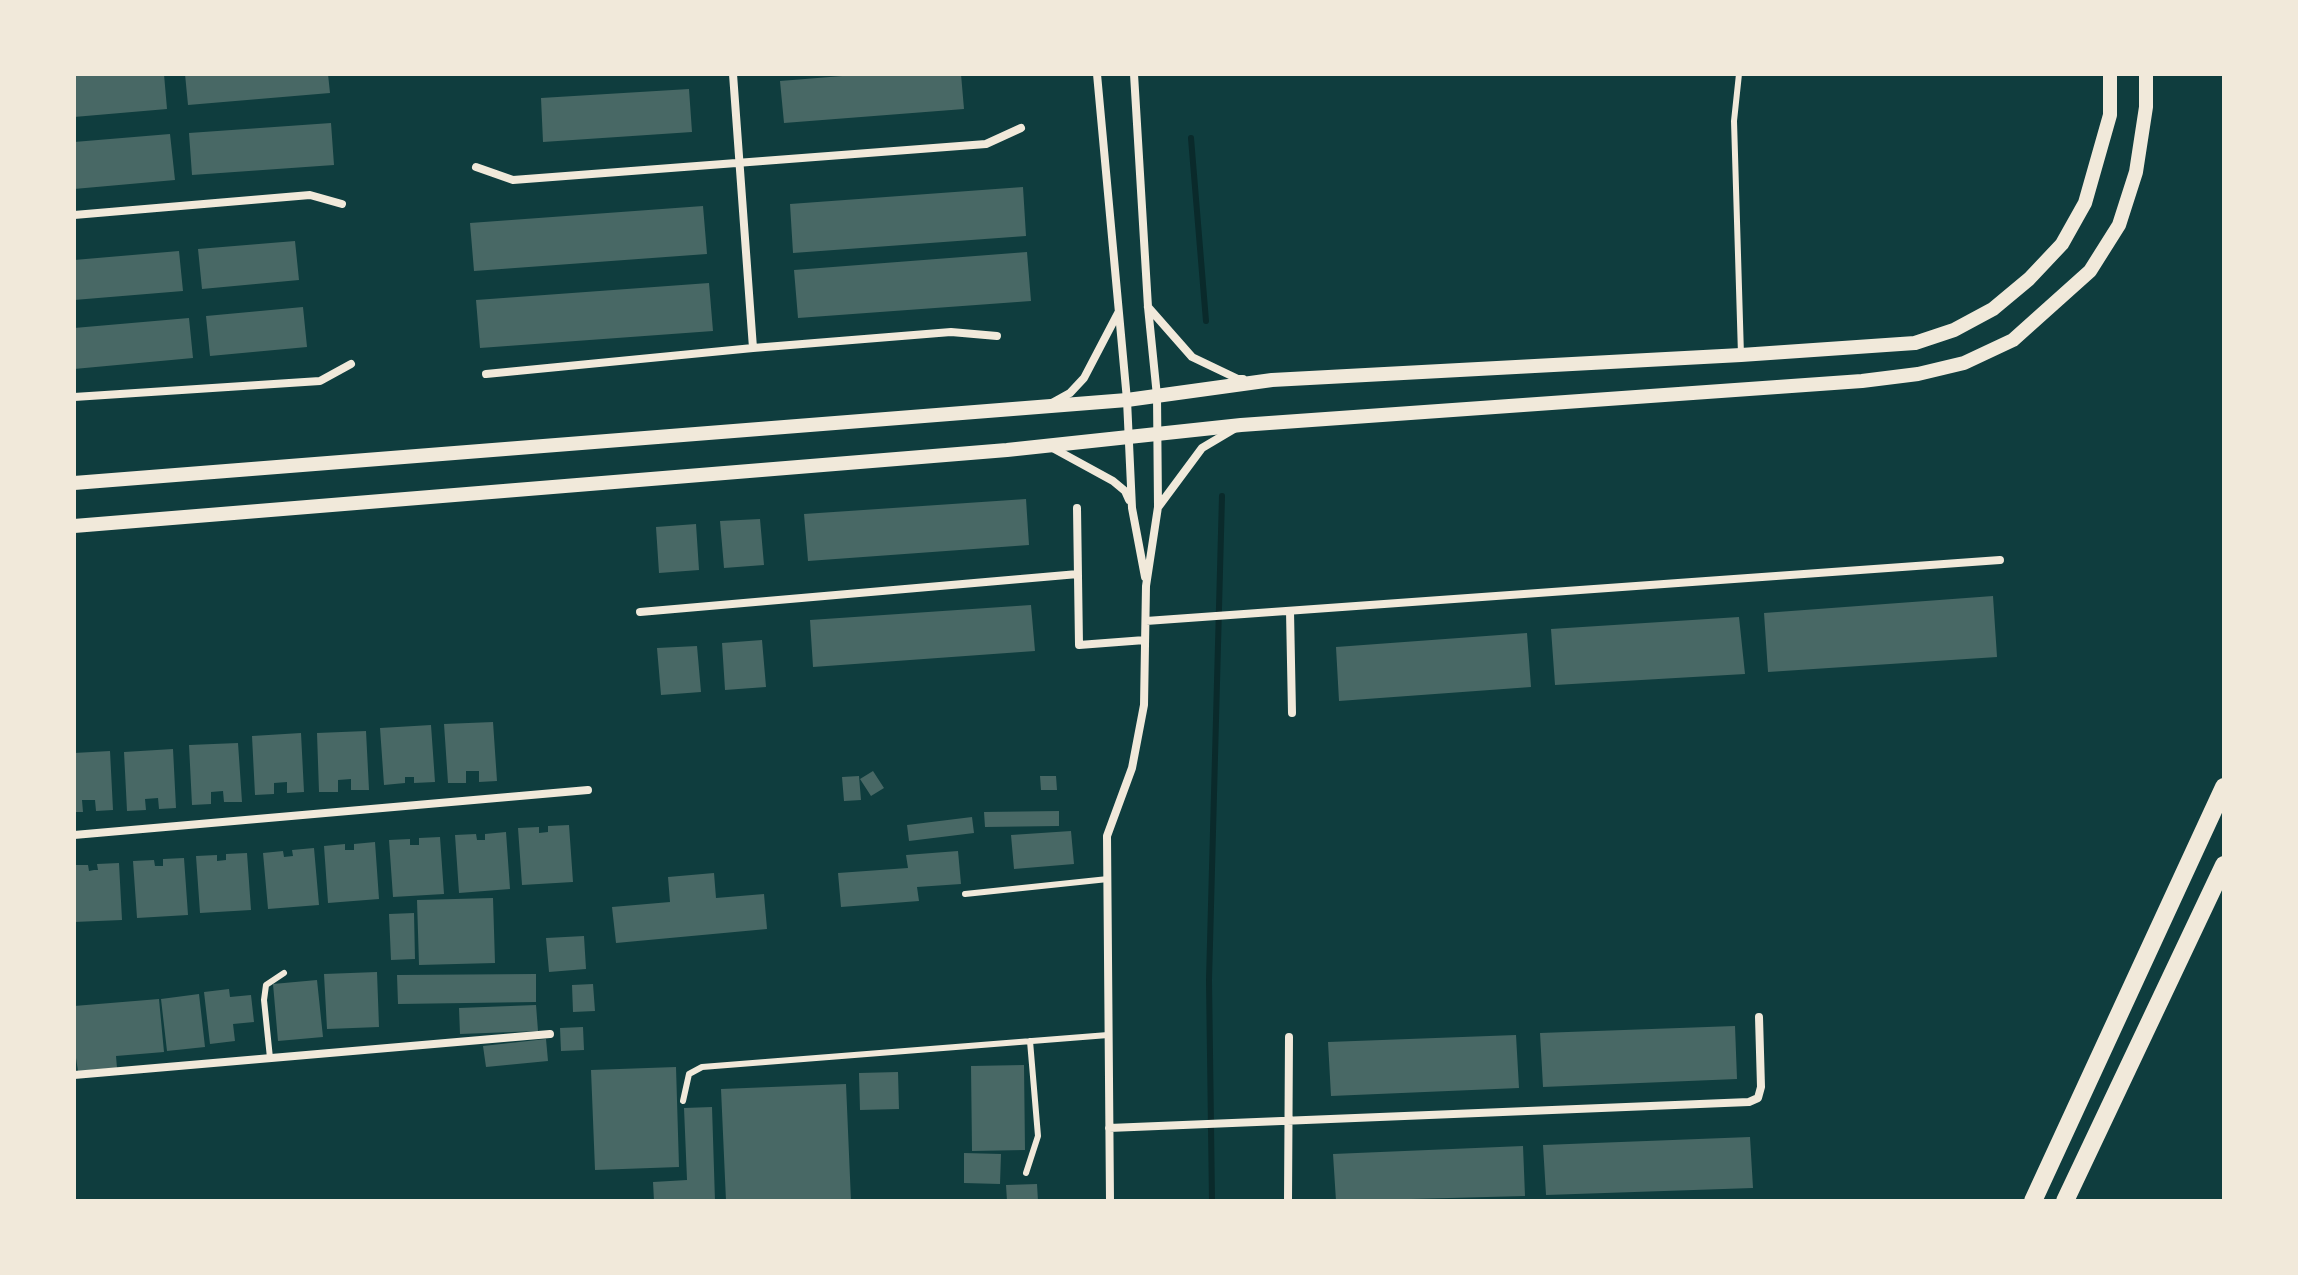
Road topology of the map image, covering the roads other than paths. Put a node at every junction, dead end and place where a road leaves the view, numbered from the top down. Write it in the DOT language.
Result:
graph roads {
  1 [pos="733,74"];
  2 [pos="1097,74"];
  3 [pos="1134,74"];
  4 [pos="1739,74"];
  5 [pos="2110,74"];
  6 [pos="2146,74"];
  7 [pos="1021,128"];
  8 [pos="740,163"];
  9 [pos="476,167"];
  10 [pos="342,204"];
  11 [pos="74,215"];
  12 [pos="1148,307"];
  13 [pos="1119,310"];
  14 [pos="997,336"];
  15 [pos="753,348"];
  16 [pos="1741,355"];
  17 [pos="351,364"];
  18 [pos="486,374"];
  19 [pos="1272,380"];
  20 [pos="1157,396"];
  21 [pos="74,397"];
  22 [pos="1127,400"];
  23 [pos="1052,404"];
  24 [pos="1241,425"];
  25 [pos="1158,433"];
  26 [pos="1129,437"];
  27 [pos="1049,446"];
  28 [pos="74,483"];
  29 [pos="1158,507"];
  30 [pos="1077,508"];
  31 [pos="1132,508"];
  32 [pos="74,526"];
  33 [pos="2000,560"];
  34 [pos="1078,574"];
  35 [pos="1146,586"];
  36 [pos="1290,611"];
  37 [pos="640,612"];
  38 [pos="1146,621"];
  39 [pos="1145,640"];
  40 [pos="1292,713"];
  41 [pos="2224,787"];
  42 [pos="588,790"];
  43 [pos="74,835"];
  44 [pos="2224,865"];
  45 [pos="1108,879"];
  46 [pos="965,894"];
  47 [pos="284,973"];
  48 [pos="1759,1017"];
  49 [pos="550,1034"];
  50 [pos="1108,1035"];
  51 [pos="1289,1037"];
  52 [pos="1030,1041"];
  53 [pos="270,1058"];
  54 [pos="74,1075"];
  55 [pos="683,1101"];
  56 [pos="1288,1120"];
  57 [pos="1109,1128"];
  58 [pos="1026,1173"];
  59 [pos="1110,1201"];
  60 [pos="1288,1201"];
  61 [pos="2033,1201"];
  62 [pos="2065,1201"];
  1 -- 8 [label="street"];
  2 -- 13 [label="street"];
  3 -- 12 [label="street"];
  4 -- 16 [label="lane"];
  5 -- 16 [label="street"];
  6 -- 24 [label="street"];
  7 -- 8 [label="street"];
  8 -- 9 [label="street"];
  8 -- 15 [label="street"];
  10 -- 11 [label="street"];
  12 -- 19 [label="street"];
  12 -- 20 [label="street"];
  13 -- 22 [label="street"];
  13 -- 23 [label="street"];
  14 -- 15 [label="street"];
  15 -- 18 [label="street"];
  16 -- 19 [label="street"];
  17 -- 21 [label="street"];
  19 -- 20 [label="street"];
  20 -- 22 [label="street"];
  20 -- 25 [label="street"];
  22 -- 23 [label="street"];
  22 -- 26 [label="street"];
  23 -- 28 [label="street"];
  24 -- 25 [label="street"];
  24 -- 29 [label="street"];
  25 -- 26 [label="street"];
  25 -- 29 [label="street"];
  26 -- 27 [label="street"];
  26 -- 31 [label="street"];
  27 -- 31 [label="street"];
  27 -- 32 [label="street"];
  29 -- 35 [label="street"];
  30 -- 34 [label="street"];
  31 -- 35 [label="street"];
  33 -- 36 [label="street"];
  34 -- 37 [label="street"];
  34 -- 39 [label="street"];
  35 -- 38 [label="street"];
  36 -- 38 [label="street"];
  36 -- 40 [label="street"];
  38 -- 39 [label="street"];
  39 -- 45 [label="street"];
  41 -- 61 [label="main road"];
  42 -- 43 [label="street"];
  44 -- 62 [label="main road"];
  45 -- 46 [label="lane"];
  45 -- 50 [label="street"];
  47 -- 53 [label="lane"];
  48 -- 56 [label="street"];
  49 -- 53 [label="street"];
  50 -- 52 [label="lane"];
  50 -- 57 [label="street"];
  51 -- 56 [label="street"];
  52 -- 55 [label="lane"];
  52 -- 58 [label="lane"];
  53 -- 54 [label="street"];
  56 -- 57 [label="street"];
  56 -- 60 [label="street"];
  57 -- 59 [label="street"];
}
